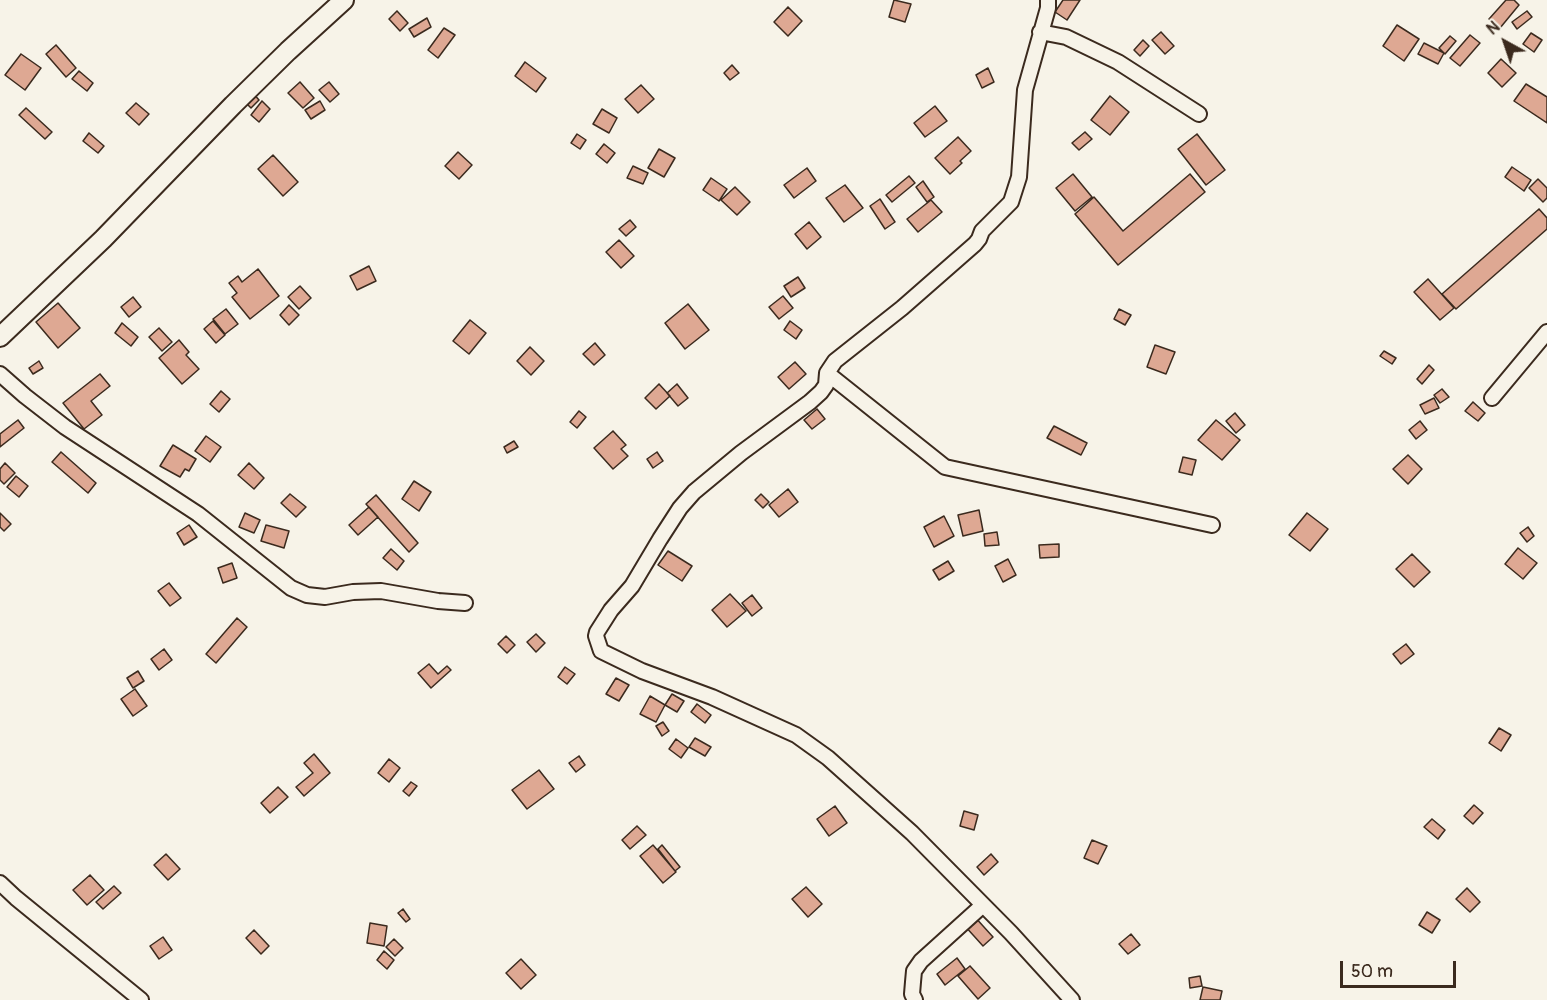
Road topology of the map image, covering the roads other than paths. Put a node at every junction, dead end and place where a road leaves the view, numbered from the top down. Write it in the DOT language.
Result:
graph roads {
  1 [pos="344,0"];
  2 [pos="1048,0"];
  3 [pos="1040,32"];
  4 [pos="1199,114"];
  5 [pos="1547,332"];
  6 [pos="0,337"];
  7 [pos="827,372"];
  8 [pos="0,374"];
  9 [pos="1492,398"];
  10 [pos="1212,525"];
  11 [pos="465,603"];
  12 [pos="0,883"];
  13 [pos="983,905"];
  14 [pos="141,1000"];
  15 [pos="915,1000"];
  16 [pos="1072,1000"];
  1 -- 6 [label="main road"];
  2 -- 3 [label="street"];
  3 -- 4 [label="street"];
  3 -- 7 [label="street"];
  5 -- 9 [label="street"];
  7 -- 10 [label="street"];
  7 -- 13 [label="street"];
  8 -- 11 [label="street"];
  12 -- 14 [label="street"];
  13 -- 15 [label="street"];
  13 -- 16 [label="street"];
}
